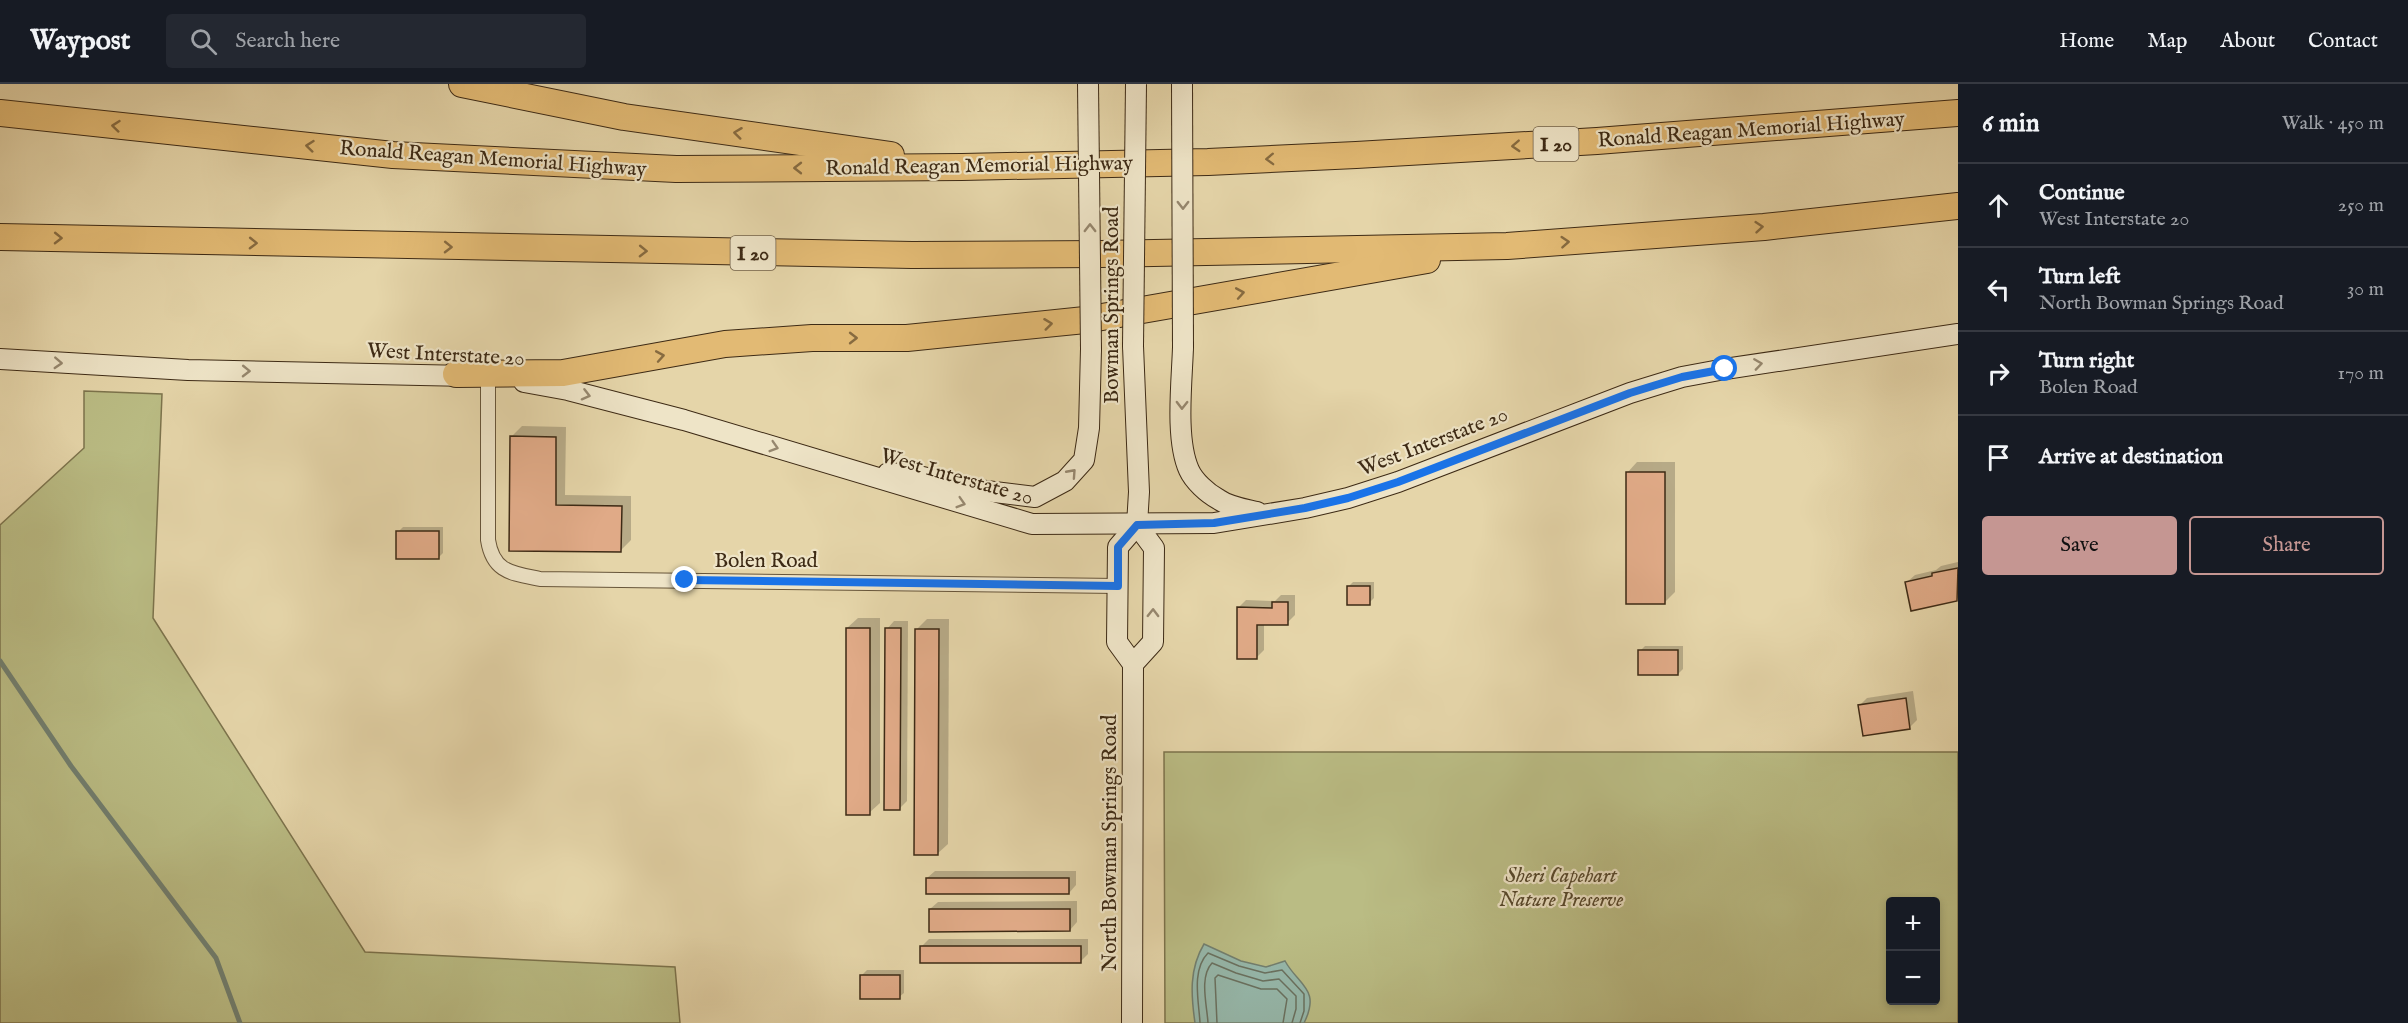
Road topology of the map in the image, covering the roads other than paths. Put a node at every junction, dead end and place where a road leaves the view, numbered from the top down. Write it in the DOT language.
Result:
graph roads {
  1 [pos="462,84"];
  2 [pos="1088,84"];
  3 [pos="1136,84"];
  4 [pos="1182,84"];
  5 [pos="1958,96"];
  6 [pos="0,113"];
  7 [pos="1958,113"];
  8 [pos="1784,127"];
  9 [pos="962,167"];
  10 [pos="1958,206"];
  11 [pos="0,237"];
  12 [pos="1506,246"];
  13 [pos="1958,334"];
  14 [pos="0,359"];
  15 [pos="456,374"];
  16 [pos="488,378"];
  17 [pos="856,471"];
  18 [pos="1268,514"];
  19 [pos="1137,525"];
  20 [pos="1118,586"];
  21 [pos="1133,664"];
  22 [pos="1132,1023"];
  9 -- 1 [label="highway, one-way"];
  17 -- 2 [label="main road, one-way, bridge"];
  3 -- 19 [label="main road, Bowman Springs Road, bridge"];
  4 -- 18 [label="main road, one-way, bridge"];
  5 -- 8 [label="highway"];
  9 -- 6 [label="highway, Ronald Reagan Memorial Highway / I 20, one-way"];
  7 -- 8 [label="highway, Ronald Reagan Memorial Highway / I 20"];
  8 -- 9 [label="highway, Ronald Reagan Memorial Highway / I 20, one-way"];
  12 -- 10 [label="highway, I 20, one-way"];
  11 -- 12 [label="highway, I 20, one-way"];
  15 -- 12 [label="highway, one-way"];
  18 -- 13 [label="main road, West Interstate 20, one-way"];
  14 -- 15 [label="main road, West Interstate 20, one-way"];
  15 -- 16 [label="main road, West Interstate 20"];
  16 -- 17 [label="main road, West Interstate 20, one-way"];
  16 -- 20 [label="street, Bolen Road"];
  17 -- 19 [label="main road, West Interstate 20, one-way"];
  18 -- 19 [label="main road, West Interstate 20"];
  19 -- 20 [label="main road"];
  21 -- 19 [label="main road, one-way"];
  20 -- 21 [label="main road"];
  21 -- 22 [label="main road, North Bowman Springs Road"];
}
